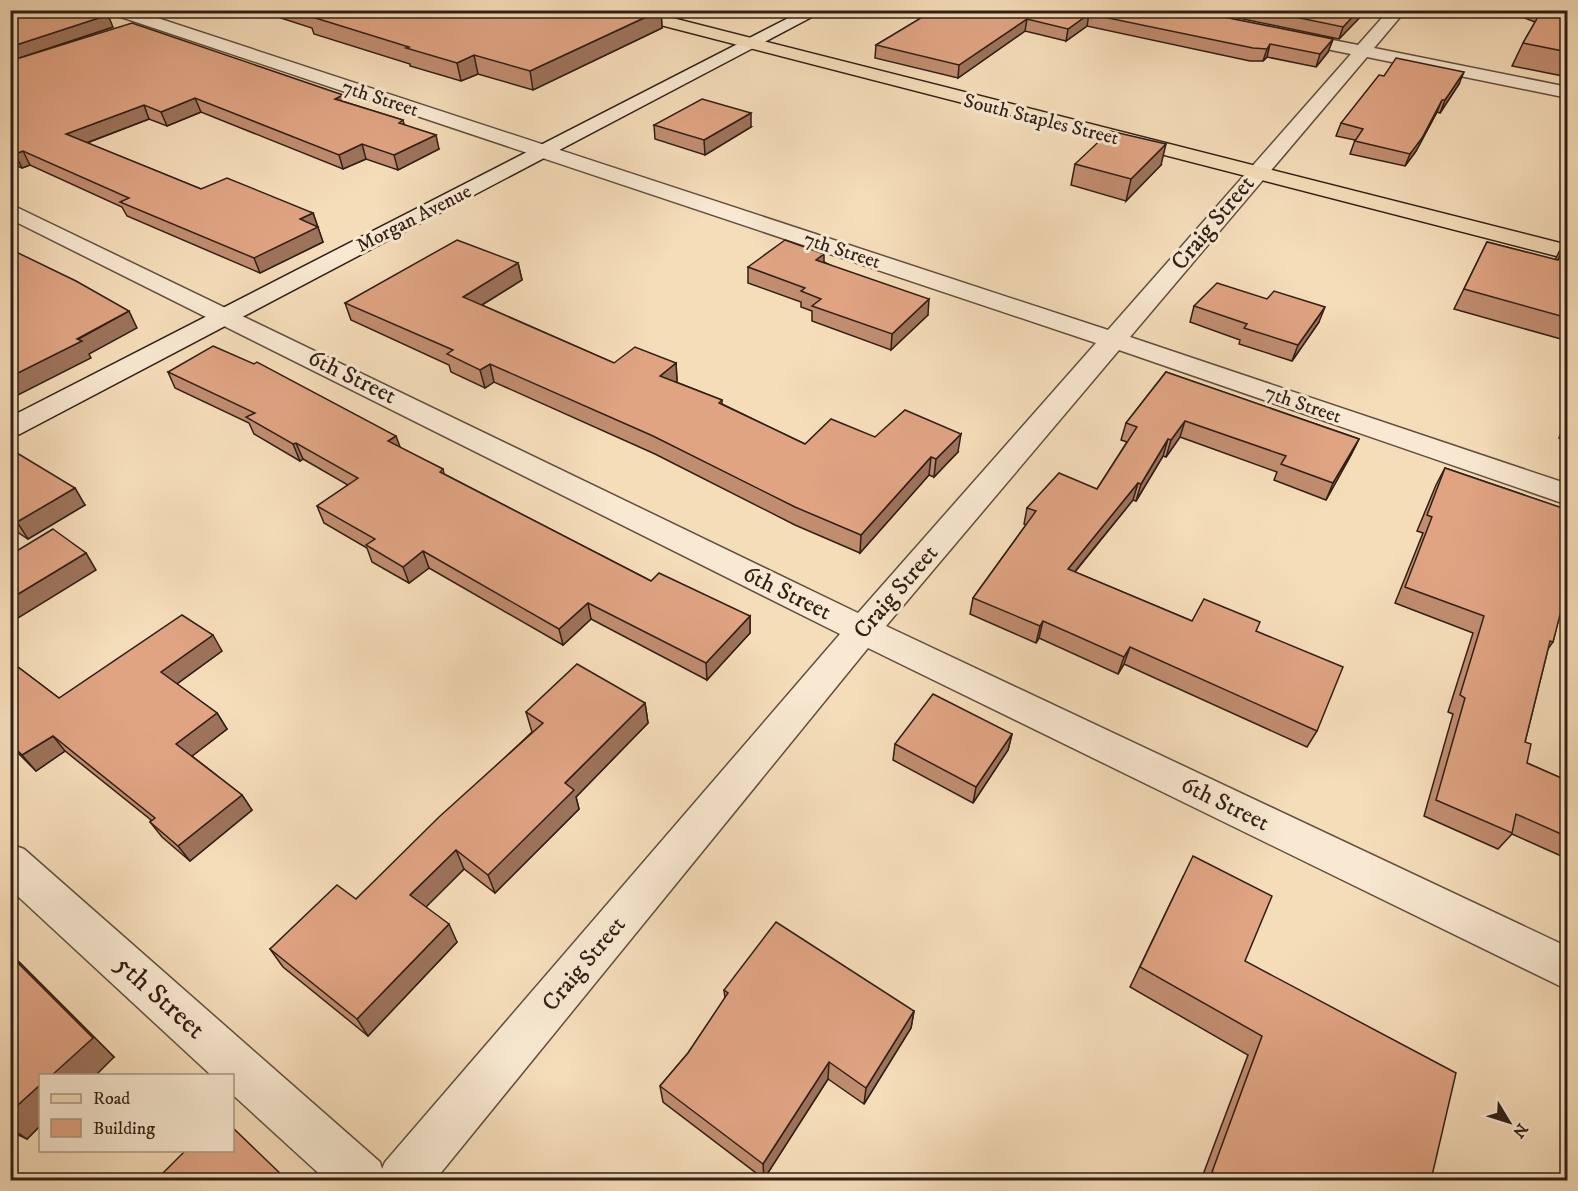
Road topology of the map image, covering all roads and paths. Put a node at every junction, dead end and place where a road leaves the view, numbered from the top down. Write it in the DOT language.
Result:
graph roads {
  1 [pos="115,10"];
  2 [pos="620,10"];
  3 [pos="817,10"];
  4 [pos="1398,10"];
  5 [pos="179,14"];
  6 [pos="140,27"];
  7 [pos="1272,33"];
  8 [pos="752,45"];
  9 [pos="1361,52"];
  10 [pos="1568,93"];
  11 [pos="544,153"];
  12 [pos="1254,174"];
  13 [pos="10,210"];
  14 [pos="1568,252"];
  15 [pos="227,315"];
  16 [pos="1114,340"];
  17 [pos="10,428"];
  18 [pos="1568,495"];
  19 [pos="863,630"];
  20 [pos="10,862"];
  21 [pos="1568,969"];
  22 [pos="362,1180"];
  23 [pos="403,1180"];
  1 -- 6 [label="street, 7th Street"];
  2 -- 8 [label="main road, South Staples Street"];
  3 -- 8 [label="street, Morgan Avenue"];
  4 -- 9 [label="street, Craig Street"];
  5 -- 6 [label="street"];
  6 -- 11 [label="street, 7th Street"];
  7 -- 9 [label="street"];
  8 -- 11 [label="street, Morgan Avenue"];
  8 -- 12 [label="main road, South Staples Street"];
  9 -- 10 [label="street"];
  9 -- 12 [label="street, Craig Street"];
  11 -- 15 [label="street, Morgan Avenue"];
  11 -- 16 [label="street, 7th Street"];
  12 -- 14 [label="main road, South Staples Street"];
  12 -- 16 [label="street, Craig Street"];
  13 -- 15 [label="street, 6th Street"];
  15 -- 17 [label="street, Morgan Avenue"];
  15 -- 19 [label="street, 6th Street"];
  16 -- 18 [label="street, 7th Street"];
  16 -- 19 [label="street, Craig Street"];
  19 -- 21 [label="street, 6th Street"];
  19 -- 23 [label="street, Craig Street"];
  20 -- 22 [label="street, 5th Street"];
}
